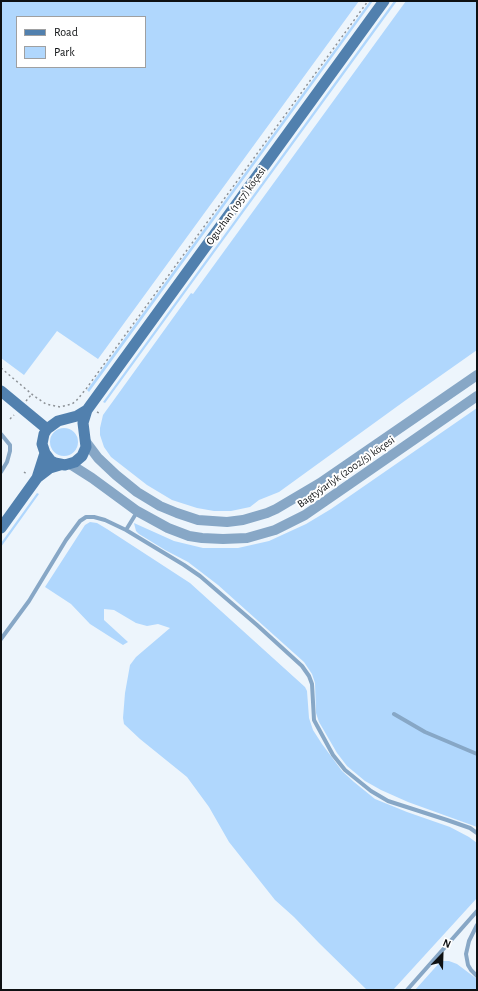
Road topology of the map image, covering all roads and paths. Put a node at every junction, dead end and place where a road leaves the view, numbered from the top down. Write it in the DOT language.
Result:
graph roads {
  1 [pos="368,1"];
  2 [pos="384,1"];
  3 [pos="1,368"];
  4 [pos="477,375"];
  5 [pos="1,392"];
  6 [pos="477,396"];
  7 [pos="87,410"];
  8 [pos="63,421"];
  9 [pos="47,429"];
  10 [pos="1,434"];
  11 [pos="85,437"];
  12 [pos="44,454"];
  13 [pos="65,464"];
  14 [pos="1,472"];
  15 [pos="37,478"];
  16 [pos="137,511"];
  17 [pos="1,528"];
  18 [pos="126,530"];
  19 [pos="1,639"];
  20 [pos="394,714"];
  21 [pos="477,754"];
  22 [pos="477,833"];
  23 [pos="477,911"];
  24 [pos="477,925"];
  25 [pos="477,976"];
  26 [pos="407,990"];
  1 -- 3 [label="path"];
  2 -- 7 [label="main road, Oguzhan (1957) köçesi"];
  4 -- 11 [label="street, Bagtyýarlyk (2002/5) köçesi"];
  5 -- 9 [label="main road"];
  6 -- 16 [label="street, Bagtyýarlyk (2002/5) köçesi"];
  7 -- 8 [label="main road, Oguzhan (1957) köçesi"];
  7 -- 11 [label="main road, Oguzhan (1957) köçesi"];
  8 -- 9 [label="main road, Oguzhan (1957) köçesi"];
  8 -- 11 [label="main road"];
  9 -- 12 [label="main road, Oguzhan (1957) köçesi"];
  10 -- 14 [label="lane"];
  11 -- 13 [label="main road, Oguzhan (1957) köçesi"];
  12 -- 13 [label="main road"];
  12 -- 15 [label="main road, Oguzhan (1957) köçesi"];
  13 -- 15 [label="main road, Oguzhan (1957) köçesi"];
  13 -- 16 [label="street, Bagtyýarlyk (2002/5) köçesi"];
  15 -- 17 [label="main road, Oguzhan (1957) köçesi"];
  16 -- 18 [label="lane"];
  18 -- 19 [label="lane"];
  18 -- 22 [label="lane"];
  20 -- 21 [label="lane"];
  23 -- 26 [label="lane"];
  24 -- 25 [label="lane"];
}
